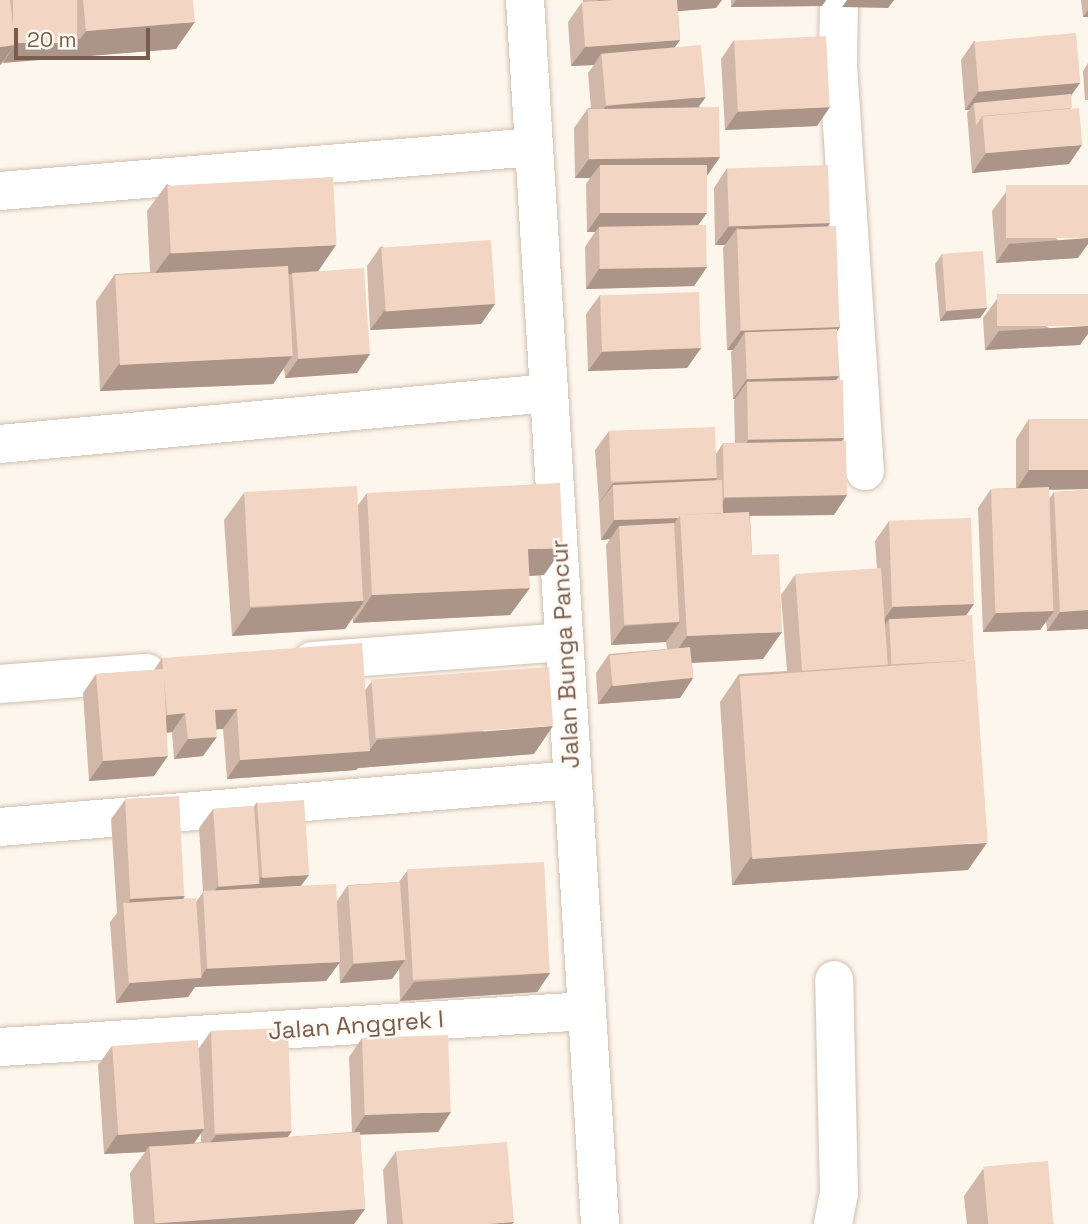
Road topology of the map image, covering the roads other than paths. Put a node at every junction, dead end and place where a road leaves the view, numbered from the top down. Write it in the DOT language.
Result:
graph roads {
  1 [pos="525,0"];
  2 [pos="839,0"];
  3 [pos="534,147"];
  4 [pos="0,191"];
  5 [pos="549,393"];
  6 [pos="0,444"];
  7 [pos="865,471"];
  8 [pos="564,642"];
  9 [pos="275,664"];
  10 [pos="179,671"];
  11 [pos="0,684"];
  12 [pos="573,780"];
  13 [pos="0,827"];
  14 [pos="834,980"];
  15 [pos="587,1011"];
  16 [pos="0,1047"];
  17 [pos="600,1224"];
  18 [pos="834,1224"];
  1 -- 3 [label="street, Jalan Bunga Pancur"];
  2 -- 7 [label="street"];
  3 -- 4 [label="street"];
  3 -- 5 [label="street, Jalan Bunga Pancur"];
  5 -- 6 [label="street"];
  5 -- 8 [label="street, Jalan Bunga Pancur"];
  8 -- 9 [label="street"];
  8 -- 12 [label="street, Jalan Bunga Pancur"];
  10 -- 11 [label="street"];
  12 -- 13 [label="street"];
  12 -- 15 [label="street, Jalan Bunga Pancur"];
  14 -- 18 [label="street"];
  15 -- 16 [label="street, Jalan Anggrek I"];
  15 -- 17 [label="street, Jalan Bunga Pancur"];
}
